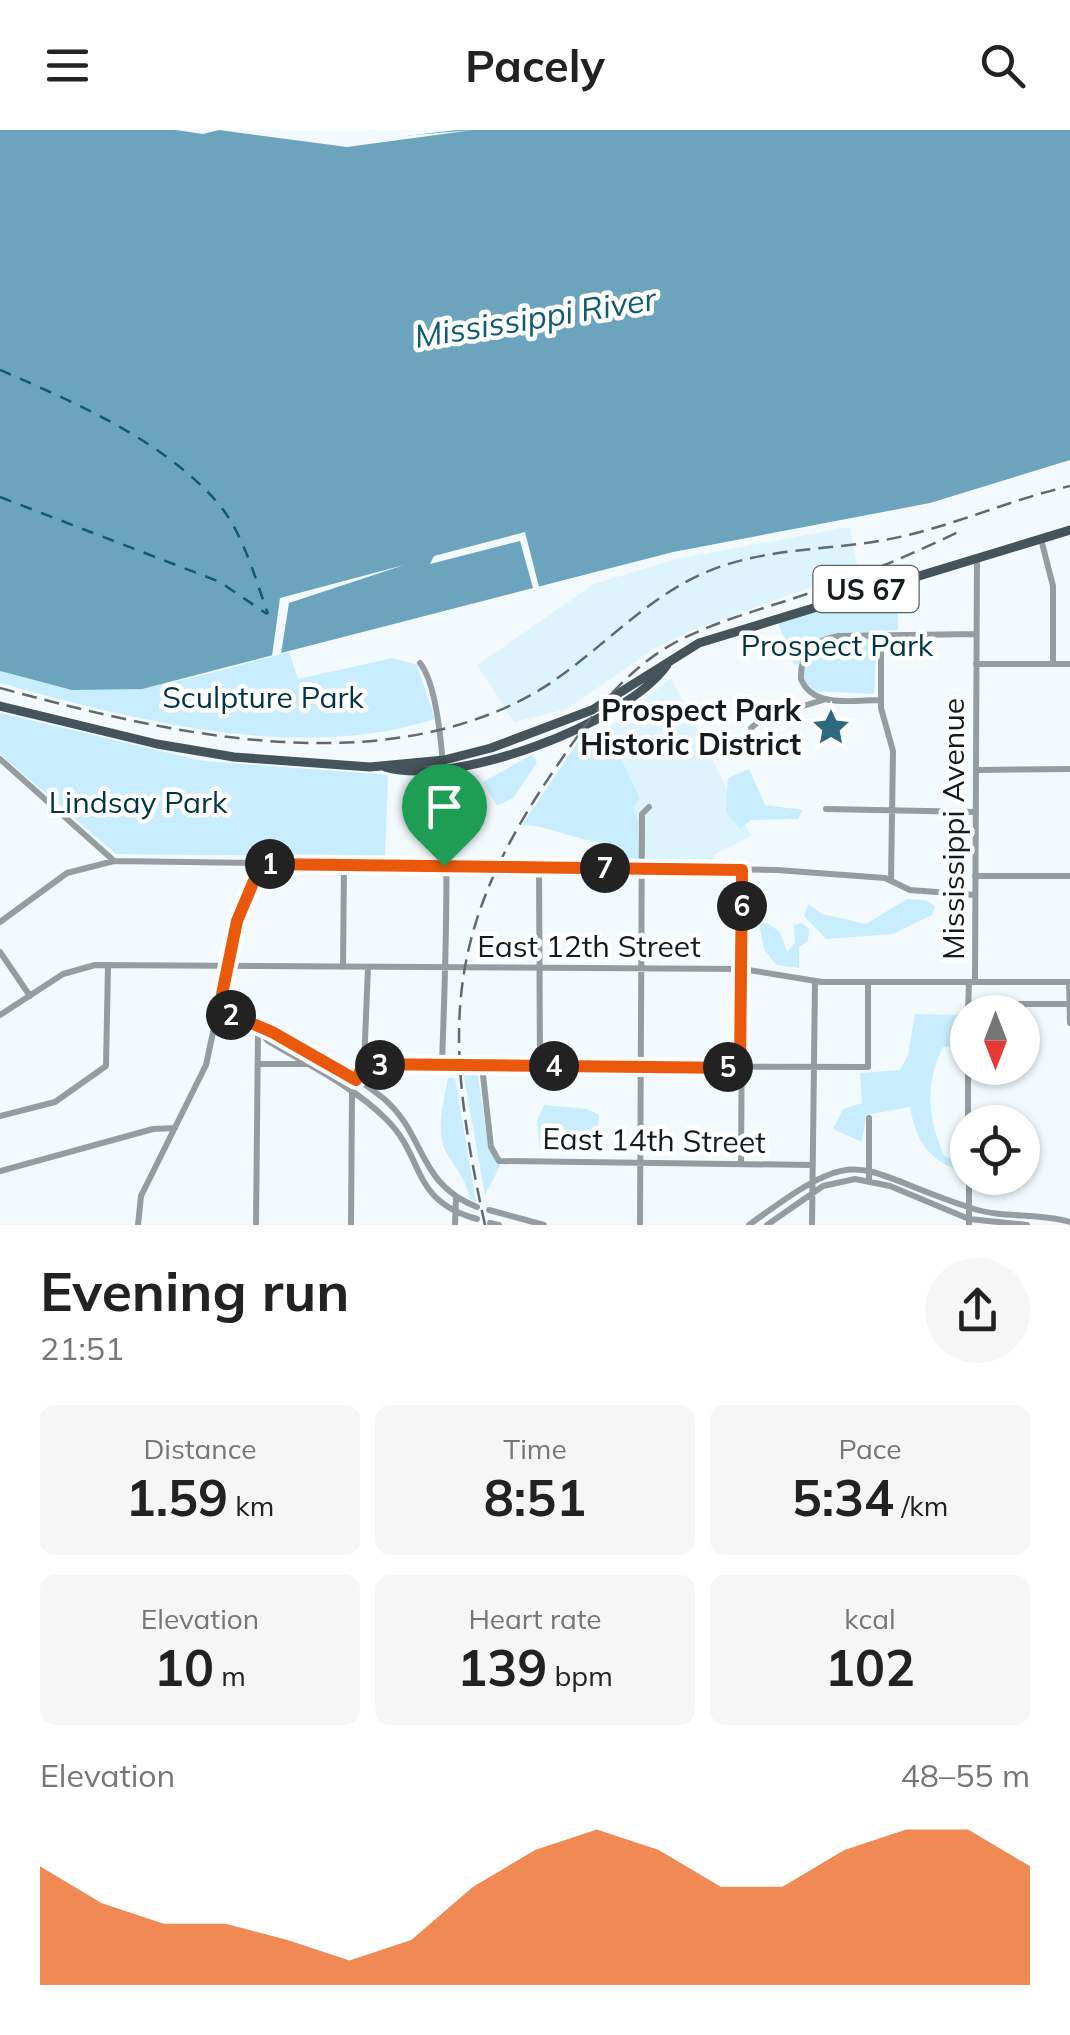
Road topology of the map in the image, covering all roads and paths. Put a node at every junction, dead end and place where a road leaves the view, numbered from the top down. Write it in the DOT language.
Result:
graph roads {
  1 [pos="1070,530"];
  2 [pos="1041,538"];
  3 [pos="976,556"];
  4 [pos="881,634"];
  5 [pos="976,634"];
  6 [pos="420,663"];
  7 [pos="976,664"];
  8 [pos="1053,664"];
  9 [pos="1070,664"];
  10 [pos="806,689"];
  11 [pos="823,700"];
  12 [pos="881,700"];
  13 [pos="800,704"];
  14 [pos="0,706"];
  15 [pos="751,728"];
  16 [pos="0,758"];
  17 [pos="444,765"];
  18 [pos="1070,769"];
  19 [pos="976,770"];
  20 [pos="648,807"];
  21 [pos="826,809"];
  22 [pos="892,811"];
  23 [pos="976,812"];
  24 [pos="114,861"];
  25 [pos="261,864"];
  26 [pos="344,865"];
  27 [pos="444,866"];
  28 [pos="539,867"];
  29 [pos="641,868"];
  30 [pos="742,870"];
  31 [pos="976,876"];
  32 [pos="1070,876"];
  33 [pos="891,880"];
  34 [pos="974,894"];
  35 [pos="0,922"];
  36 [pos="0,952"];
  37 [pos="108,964"];
  38 [pos="227,965"];
  39 [pos="343,966"];
  40 [pos="368,967"];
  41 [pos="444,968"];
  42 [pos="540,968"];
  43 [pos="639,969"];
  44 [pos="742,969"];
  45 [pos="815,981"];
  46 [pos="868,982"];
  47 [pos="972,982"];
  48 [pos="1069,982"];
  49 [pos="970,995"];
  50 [pos="30,996"];
  51 [pos="1040,1004"];
  52 [pos="1070,1004"];
  53 [pos="219,1009"];
  54 [pos="0,1015"];
  55 [pos="1070,1024"];
  56 [pos="258,1029"];
  57 [pos="258,1064"];
  58 [pos="307,1064"];
  59 [pos="332,1064"];
  60 [pos="364,1064"];
  61 [pos="444,1065"];
  62 [pos="479,1066"];
  63 [pos="540,1066"];
  64 [pos="640,1067"];
  65 [pos="740,1068"];
  66 [pos="812,1068"];
  67 [pos="356,1080"];
  68 [pos="352,1090"];
  69 [pos="0,1116"];
  70 [pos="869,1118"];
  71 [pos="175,1128"];
  72 [pos="640,1163"];
  73 [pos="741,1164"];
  74 [pos="813,1165"];
  75 [pos="869,1169"];
  76 [pos="0,1170"];
  77 [pos="812,1180"];
  78 [pos="868,1180"];
  79 [pos="812,1192"];
  80 [pos="970,1195"];
  81 [pos="456,1198"];
  82 [pos="477,1207"];
  83 [pos="970,1208"];
  84 [pos="489,1210"];
  85 [pos="455,1212"];
  86 [pos="478,1220"];
  87 [pos="490,1222"];
  88 [pos="969,1222"];
  89 [pos="1070,1222"];
  90 [pos="138,1225"];
  91 [pos="256,1225"];
  92 [pos="350,1225"];
  93 [pos="455,1225"];
  94 [pos="499,1225"];
  95 [pos="544,1225"];
  96 [pos="640,1225"];
  97 [pos="749,1225"];
  98 [pos="768,1225"];
  99 [pos="812,1225"];
  100 [pos="1027,1225"];
  1 -- 2 [label="main road, US 67"];
  2 -- 3 [label="main road, US 67"];
  2 -- 8 [label="street"];
  3 -- 5 [label="street, Mississippi Avenue"];
  3 -- 17 [label="main road, US 67"];
  4 -- 5 [label="street"];
  4 -- 10 [label="street"];
  4 -- 12 [label="street"];
  5 -- 7 [label="street, Mississippi Avenue"];
  6 -- 17 [label="street"];
  7 -- 8 [label="street"];
  7 -- 19 [label="street, Mississippi Avenue"];
  8 -- 9 [label="street"];
  10 -- 11 [label="street"];
  10 -- 13 [label="street"];
  11 -- 12 [label="street"];
  11 -- 13 [label="street"];
  12 -- 22 [label="street"];
  13 -- 15 [label="street"];
  14 -- 17 [label="main road, US 67"];
  16 -- 24 [label="street"];
  17 -- 27 [label="street"];
  18 -- 19 [label="street"];
  19 -- 23 [label="street, Mississippi Avenue"];
  20 -- 29 [label="street"];
  21 -- 22 [label="street"];
  22 -- 23 [label="street"];
  22 -- 33 [label="street"];
  23 -- 31 [label="street, Mississippi Avenue"];
  24 -- 25 [label="street"];
  24 -- 35 [label="street"];
  25 -- 26 [label="street"];
  25 -- 38 [label="street"];
  26 -- 27 [label="street"];
  26 -- 39 [label="street"];
  27 -- 28 [label="street"];
  27 -- 41 [label="street"];
  28 -- 29 [label="street"];
  28 -- 42 [label="street"];
  29 -- 30 [label="street"];
  29 -- 43 [label="street"];
  30 -- 33 [label="street"];
  30 -- 44 [label="street"];
  31 -- 32 [label="street"];
  31 -- 34 [label="street, Mississippi Avenue"];
  33 -- 34 [label="street"];
  34 -- 47 [label="street, Mississippi Avenue"];
  36 -- 50 [label="street"];
  37 -- 38 [label="street, East 12th Street"];
  37 -- 50 [label="street, East 12th Street"];
  37 -- 69 [label="street"];
  38 -- 39 [label="street, East 12th Street"];
  38 -- 53 [label="street"];
  39 -- 40 [label="street, East 12th Street"];
  40 -- 41 [label="street, East 12th Street"];
  40 -- 60 [label="street"];
  41 -- 42 [label="street, East 12th Street"];
  41 -- 61 [label="street"];
  42 -- 43 [label="street, East 12th Street"];
  42 -- 63 [label="street"];
  43 -- 44 [label="street, East 12th Street"];
  43 -- 64 [label="street"];
  44 -- 45 [label="street, East 12th Street"];
  44 -- 65 [label="street"];
  45 -- 46 [label="street, East 12th Street"];
  45 -- 66 [label="street"];
  46 -- 47 [label="street, East 12th Street"];
  46 -- 66 [label="street"];
  47 -- 48 [label="street, East 12th Street"];
  47 -- 49 [label="street, Mississippi Avenue"];
  48 -- 52 [label="street"];
  50 -- 54 [label="street, East 12th Street"];
  51 -- 52 [label="street"];
  52 -- 55 [label="street"];
  53 -- 56 [label="street"];
  53 -- 71 [label="street"];
  56 -- 57 [label="street"];
  56 -- 58 [label="street"];
  56 -- 59 [label="street"];
  57 -- 58 [label="street"];
  57 -- 91 [label="street"];
  58 -- 59 [label="street"];
  58 -- 68 [label="street"];
  59 -- 67 [label="street"];
  60 -- 61 [label="street"];
  60 -- 67 [label="street"];
  61 -- 62 [label="street, bridge"];
  62 -- 63 [label="street"];
  62 -- 72 [label="street, East 14th Street"];
  63 -- 64 [label="street"];
  64 -- 65 [label="street"];
  64 -- 72 [label="street"];
  65 -- 66 [label="street"];
  65 -- 73 [label="street"];
  66 -- 74 [label="street"];
  67 -- 68 [label="street"];
  67 -- 81 [label="street"];
  68 -- 85 [label="street"];
  68 -- 92 [label="street"];
  70 -- 75 [label="street"];
  71 -- 76 [label="street"];
  71 -- 90 [label="street"];
  72 -- 73 [label="street, East 14th Street"];
  72 -- 96 [label="street"];
  73 -- 74 [label="street, East 14th Street"];
  74 -- 77 [label="street"];
  75 -- 77 [label="street"];
  75 -- 78 [label="street"];
  75 -- 83 [label="street"];
  77 -- 79 [label="street"];
  77 -- 97 [label="street"];
  78 -- 79 [label="street"];
  78 -- 88 [label="street"];
  79 -- 98 [label="street"];
  79 -- 99 [label="street"];
  80 -- 83 [label="street"];
  81 -- 82 [label="street"];
  81 -- 85 [label="street"];
  83 -- 88 [label="street"];
  83 -- 89 [label="street"];
  84 -- 95 [label="street"];
  85 -- 86 [label="street"];
  85 -- 93 [label="street"];
  87 -- 94 [label="street"];
  88 -- 100 [label="street"];
}
